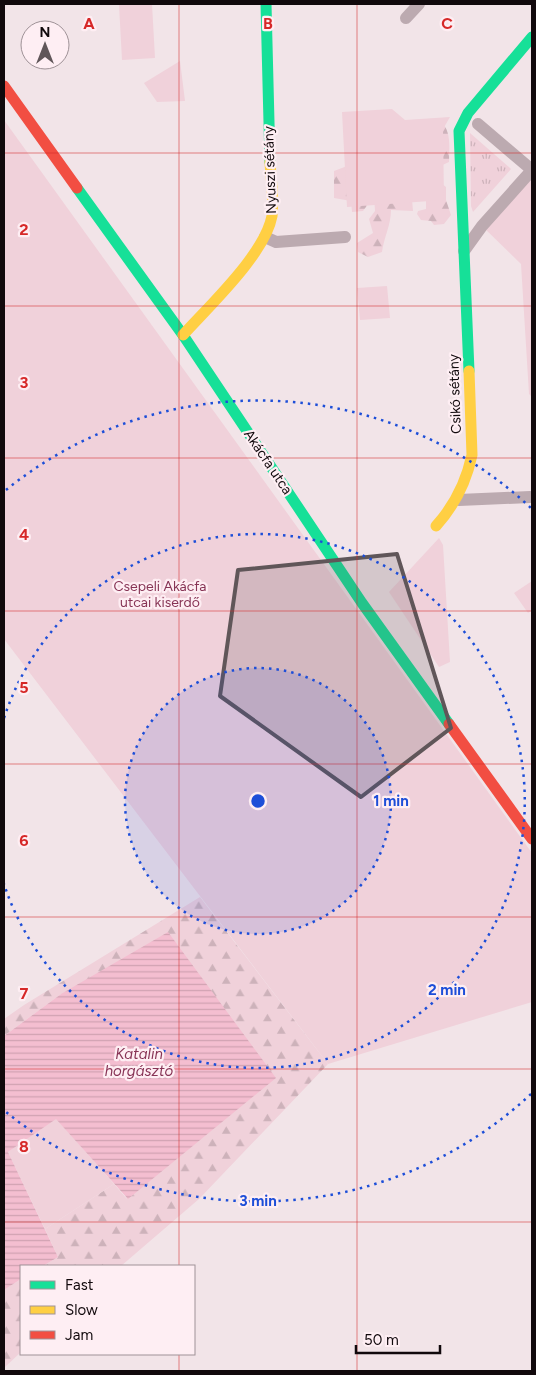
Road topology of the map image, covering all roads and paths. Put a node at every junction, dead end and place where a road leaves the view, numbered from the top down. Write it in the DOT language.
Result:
graph roads {
  1 [pos="266,4"];
  2 [pos="419,4"];
  3 [pos="406,18"];
  4 [pos="532,37"];
  5 [pos="4,86"];
  6 [pos="478,124"];
  7 [pos="532,170"];
  8 [pos="266,237"];
  9 [pos="345,237"];
  10 [pos="464,251"];
  11 [pos="184,335"];
  12 [pos="530,497"];
  13 [pos="458,500"];
  14 [pos="436,526"];
  15 [pos="532,839"];
  1 -- 8 [label="street, Nyuszi sétány"];
  2 -- 3 [label="street"];
  4 -- 10 [label="street, Csikó sétány"];
  5 -- 11 [label="street, Akácfa utca"];
  6 -- 7 [label="street"];
  7 -- 10 [label="street"];
  8 -- 9 [label="street"];
  8 -- 11 [label="street, Nyuszi sétány"];
  10 -- 13 [label="street, Csikó sétány"];
  11 -- 15 [label="street, Akácfa utca"];
  12 -- 13 [label="street"];
  13 -- 14 [label="street, Csikó sétány"];
}
